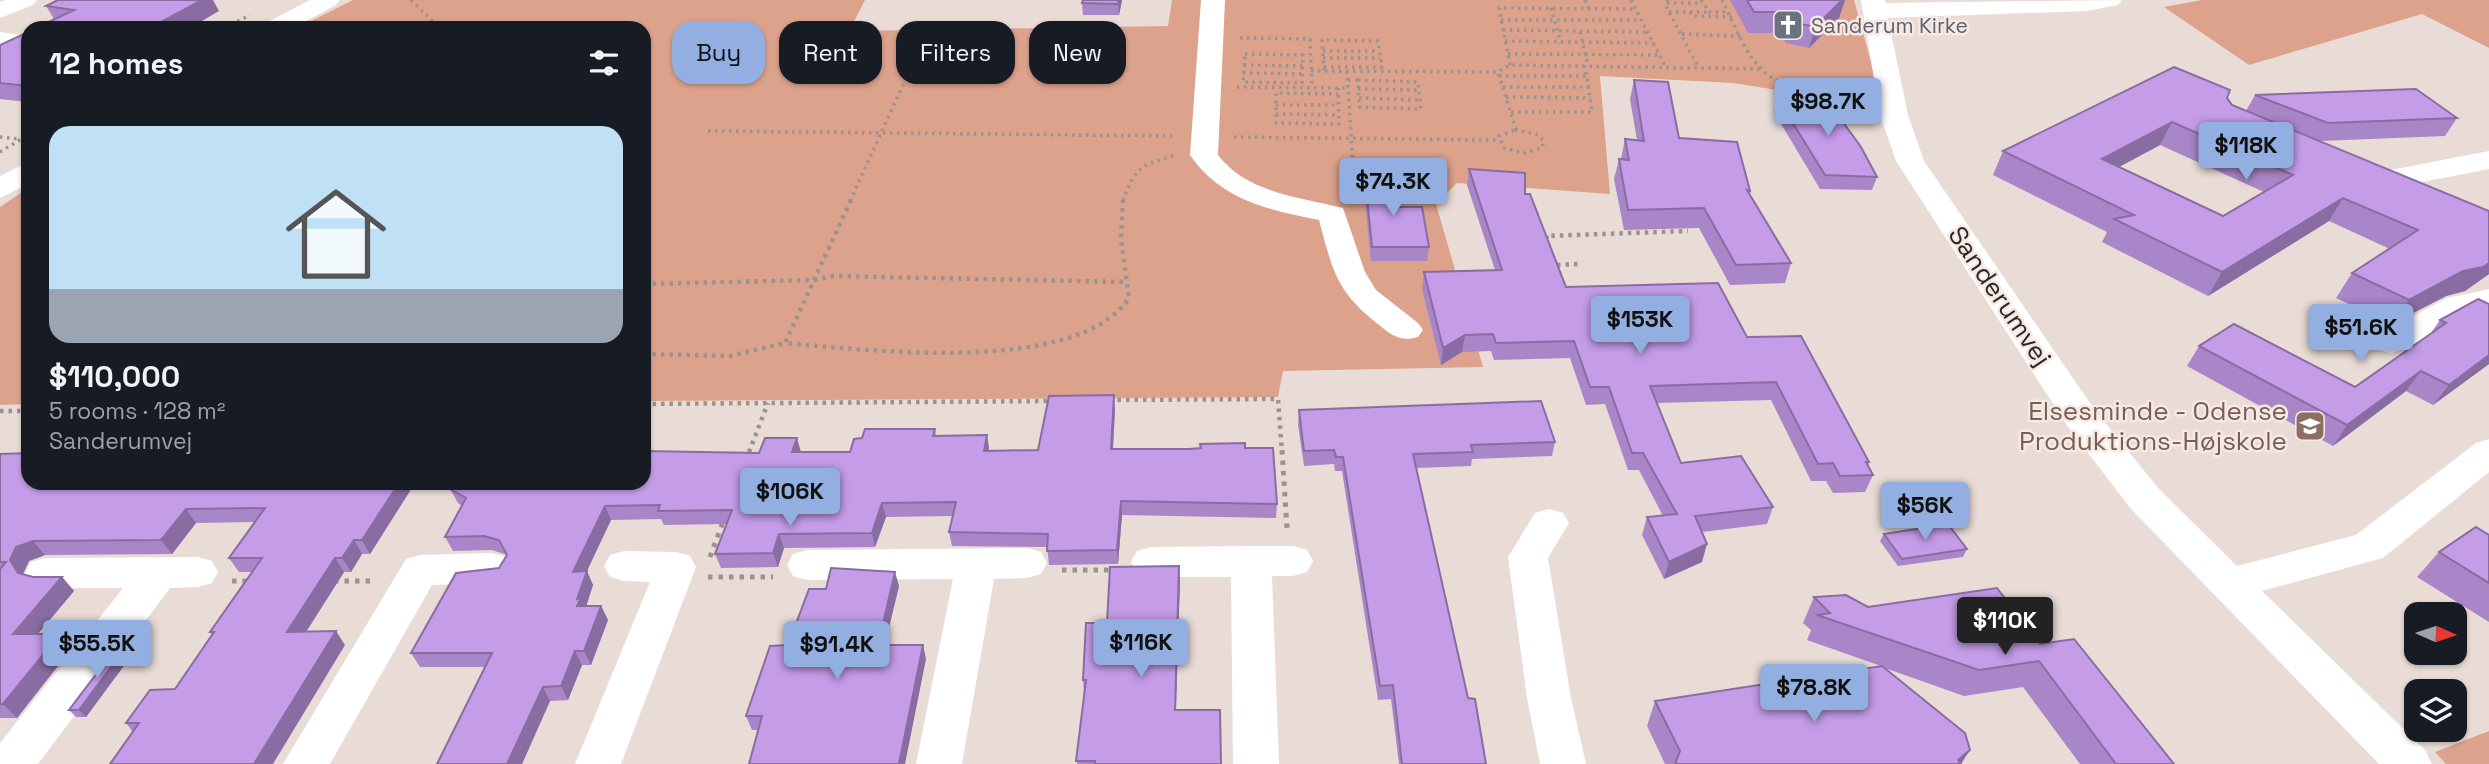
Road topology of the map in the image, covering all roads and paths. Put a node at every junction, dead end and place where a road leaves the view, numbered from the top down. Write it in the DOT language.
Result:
graph roads {
  1 [pos="25,0"];
  2 [pos="328,0"];
  3 [pos="411,0"];
  4 [pos="1213,0"];
  5 [pos="1585,0"];
  6 [pos="1631,0"];
  7 [pos="1722,0"];
  8 [pos="2110,0"];
  9 [pos="1667,1"];
  10 [pos="1701,2"];
  11 [pos="1683,3"];
  12 [pos="1873,5"];
  13 [pos="1551,8"];
  14 [pos="1589,9"];
  15 [pos="1635,9"];
  16 [pos="0,11"];
  17 [pos="1669,12"];
  18 [pos="1688,12"];
  19 [pos="1709,12"];
  20 [pos="1729,12"];
  21 [pos="1732,17"];
  22 [pos="1501,20"];
  23 [pos="1556,20"];
  24 [pos="1641,20"];
  25 [pos="288,21"];
  26 [pos="433,21"];
  27 [pos="1503,30"];
  28 [pos="1559,32"];
  29 [pos="1580,32"];
  30 [pos="1647,32"];
  31 [pos="1681,34"];
  32 [pos="1742,36"];
  33 [pos="1211,37"];
  34 [pos="0,39"];
  35 [pos="1505,41"];
  36 [pos="21,42"];
  37 [pos="1561,43"];
  38 [pos="1583,43"];
  39 [pos="1653,43"];
  40 [pos="1323,51"];
  41 [pos="1379,51"];
  42 [pos="1508,54"];
  43 [pos="1586,55"];
  44 [pos="1659,55"];
  45 [pos="1323,58"];
  46 [pos="1380,58"];
  47 [pos="1244,65"];
  48 [pos="1510,65"];
  49 [pos="1303,66"];
  50 [pos="1587,66"];
  51 [pos="1666,66"];
  52 [pos="1698,67"];
  53 [pos="1760,68"];
  54 [pos="1324,69"];
  55 [pos="1311,71"];
  56 [pos="1347,71"];
  57 [pos="1244,73"];
  58 [pos="1303,74"];
  59 [pos="1499,74"];
  60 [pos="1588,76"];
  61 [pos="1348,80"];
  62 [pos="1358,80"];
  63 [pos="904,84"];
  64 [pos="1303,85"];
  65 [pos="1503,86"];
  66 [pos="1208,87"];
  67 [pos="1590,87"];
  68 [pos="1312,88"];
  69 [pos="1338,88"];
  70 [pos="1349,88"];
  71 [pos="1358,89"];
  72 [pos="1419,90"];
  73 [pos="1338,94"];
  74 [pos="1506,97"];
  75 [pos="1359,98"];
  76 [pos="1591,98"];
  77 [pos="1420,100"];
  78 [pos="1276,105"];
  79 [pos="1338,105"];
  80 [pos="1859,109"];
  81 [pos="1511,112"];
  82 [pos="1276,114"];
  83 [pos="1339,115"];
  84 [pos="1517,130"];
  85 [pos="708,131"];
  86 [pos="882,133"];
  87 [pos="0,137"];
  88 [pos="1353,138"];
  89 [pos="21,139"];
  90 [pos="1499,140"];
  91 [pos="1204,145"];
  92 [pos="0,152"];
  93 [pos="2489,160"];
  94 [pos="21,176"];
  95 [pos="0,189"];
  96 [pos="2434,200"];
  97 [pos="1332,214"];
  98 [pos="1688,231"];
  99 [pos="1549,245"];
  100 [pos="1553,255"];
  101 [pos="1578,264"];
  102 [pos="1557,265"];
  103 [pos="1561,276"];
  104 [pos="814,280"];
  105 [pos="1127,282"];
  106 [pos="651,284"];
  107 [pos="2489,299"];
  108 [pos="1406,330"];
  109 [pos="2390,342"];
  110 [pos="785,343"];
  111 [pos="651,354"];
  112 [pos="1057,401"];
  113 [pos="1098,401"];
  114 [pos="651,404"];
  115 [pos="0,411"];
  116 [pos="21,411"];
  117 [pos="2489,452"];
  118 [pos="1549,523"];
  119 [pos="1251,561"];
  120 [pos="1293,561"];
  121 [pos="1027,562"];
  122 [pos="1151,562"];
  123 [pos="976,563"];
  124 [pos="807,565"];
  125 [pos="624,566"];
  126 [pos="492,568"];
  127 [pos="178,572"];
  128 [pos="45,573"];
  129 [pos="702,578"];
  130 [pos="331,581"];
  131 [pos="413,581"];
  132 [pos="264,582"];
  133 [pos="2229,584"];
  134 [pos="11,764"];
  135 [pos="306,764"];
  136 [pos="598,764"];
  137 [pos="939,764"];
  138 [pos="1256,764"];
  139 [pos="1563,764"];
  140 [pos="2410,764"];
  1 -- 16 [label="street"];
  2 -- 25 [label="street"];
  3 -- 26 [label="path"];
  4 -- 33 [label="street"];
  5 -- 14 [label="path"];
  6 -- 15 [label="path"];
  7 -- 20 [label="path"];
  8 -- 12 [label="street"];
  9 -- 11 [label="path"];
  9 -- 17 [label="path"];
  10 -- 11 [label="path"];
  10 -- 19 [label="path"];
  11 -- 18 [label="path"];
  12 -- 133 [label="street, Sanderumvej"];
  13 -- 14 [label="path"];
  13 -- 22 [label="path"];
  13 -- 23 [label="path"];
  14 -- 15 [label="path"];
  15 -- 24 [label="path"];
  17 -- 18 [label="path"];
  17 -- 31 [label="path"];
  18 -- 19 [label="path"];
  18 -- 21 [label="path"];
  19 -- 20 [label="path"];
  20 -- 21 [label="path"];
  21 -- 32 [label="path"];
  22 -- 23 [label="path"];
  22 -- 27 [label="path"];
  23 -- 24 [label="path"];
  23 -- 28 [label="path"];
  24 -- 30 [label="path"];
  27 -- 28 [label="path"];
  27 -- 35 [label="path"];
  28 -- 29 [label="path"];
  28 -- 37 [label="path"];
  29 -- 30 [label="path"];
  29 -- 38 [label="path"];
  30 -- 39 [label="path"];
  31 -- 32 [label="path"];
  31 -- 52 [label="path"];
  32 -- 53 [label="path"];
  33 -- 55 [label="path"];
  33 -- 66 [label="street"];
  34 -- 36 [label="street"];
  35 -- 37 [label="path"];
  35 -- 42 [label="path"];
  37 -- 38 [label="path"];
  38 -- 39 [label="path"];
  38 -- 43 [label="path"];
  39 -- 44 [label="path"];
  40 -- 41 [label="path"];
  40 -- 41 [label="path"];
  40 -- 45 [label="path"];
  41 -- 46 [label="path"];
  42 -- 43 [label="path"];
  42 -- 48 [label="path"];
  43 -- 44 [label="path"];
  43 -- 50 [label="path"];
  44 -- 51 [label="path"];
  45 -- 46 [label="path"];
  45 -- 54 [label="path"];
  46 -- 54 [label="path"];
  47 -- 49 [label="path"];
  47 -- 49 [label="path"];
  47 -- 57 [label="path"];
  48 -- 50 [label="path"];
  48 -- 59 [label="path"];
  49 -- 58 [label="path"];
  50 -- 51 [label="path"];
  50 -- 60 [label="path"];
  51 -- 52 [label="path"];
  52 -- 53 [label="path"];
  53 -- 80 [label="path"];
  54 -- 55 [label="path"];
  54 -- 56 [label="path"];
  55 -- 68 [label="path"];
  56 -- 59 [label="path"];
  56 -- 61 [label="path"];
  57 -- 58 [label="path"];
  57 -- 64 [label="path"];
  58 -- 64 [label="path"];
  59 -- 60 [label="path"];
  59 -- 65 [label="path"];
  60 -- 67 [label="path"];
  61 -- 62 [label="path"];
  61 -- 70 [label="path"];
  62 -- 71 [label="path"];
  62 -- 72 [label="path"];
  63 -- 86 [label="path"];
  64 -- 66 [label="path"];
  64 -- 68 [label="path"];
  65 -- 67 [label="path"];
  65 -- 74 [label="path"];
  66 -- 91 [label="street"];
  67 -- 76 [label="path"];
  68 -- 69 [label="path"];
  69 -- 70 [label="path"];
  69 -- 73 [label="path"];
  70 -- 88 [label="path"];
  71 -- 72 [label="path"];
  71 -- 75 [label="path"];
  72 -- 77 [label="path"];
  73 -- 78 [label="path"];
  73 -- 79 [label="path"];
  74 -- 76 [label="path"];
  74 -- 81 [label="path"];
  75 -- 77 [label="path"];
  75 -- 77 [label="path"];
  76 -- 81 [label="path"];
  78 -- 79 [label="path"];
  78 -- 82 [label="path"];
  79 -- 83 [label="path"];
  81 -- 84 [label="path"];
  82 -- 83 [label="path"];
  82 -- 83 [label="path"];
  84 -- 90 [label="path"];
  84 -- 90 [label="path"];
  85 -- 86 [label="path"];
  86 -- 91 [label="path"];
  86 -- 104 [label="path"];
  87 -- 89 [label="path"];
  88 -- 90 [label="path"];
  88 -- 91 [label="path"];
  88 -- 97 [label="path"];
  89 -- 92 [label="path"];
  91 -- 97 [label="street"];
  91 -- 105 [label="path"];
  93 -- 96 [label="street"];
  94 -- 95 [label="street"];
  97 -- 108 [label="street"];
  98 -- 99 [label="path"];
  100 -- 102 [label="path"];
  101 -- 102 [label="path"];
  102 -- 103 [label="path"];
  104 -- 105 [label="path"];
  104 -- 106 [label="path"];
  104 -- 110 [label="path"];
  105 -- 110 [label="path"];
  107 -- 109 [label="street"];
  110 -- 111 [label="path"];
  112 -- 114 [label="path"];
  113 -- 120 [label="path"];
  115 -- 116 [label="path"];
  117 -- 133 [label="street"];
  118 -- 139 [label="street"];
  119 -- 120 [label="street"];
  119 -- 122 [label="street"];
  119 -- 138 [label="street"];
  121 -- 122 [label="path"];
  121 -- 123 [label="street"];
  123 -- 124 [label="street"];
  123 -- 137 [label="street"];
  124 -- 129 [label="path"];
  125 -- 136 [label="street"];
  126 -- 131 [label="street"];
  127 -- 128 [label="street"];
  127 -- 132 [label="path"];
  127 -- 134 [label="street"];
  130 -- 131 [label="path"];
  131 -- 135 [label="street"];
  133 -- 140 [label="street, Sanderumvej"];
}
